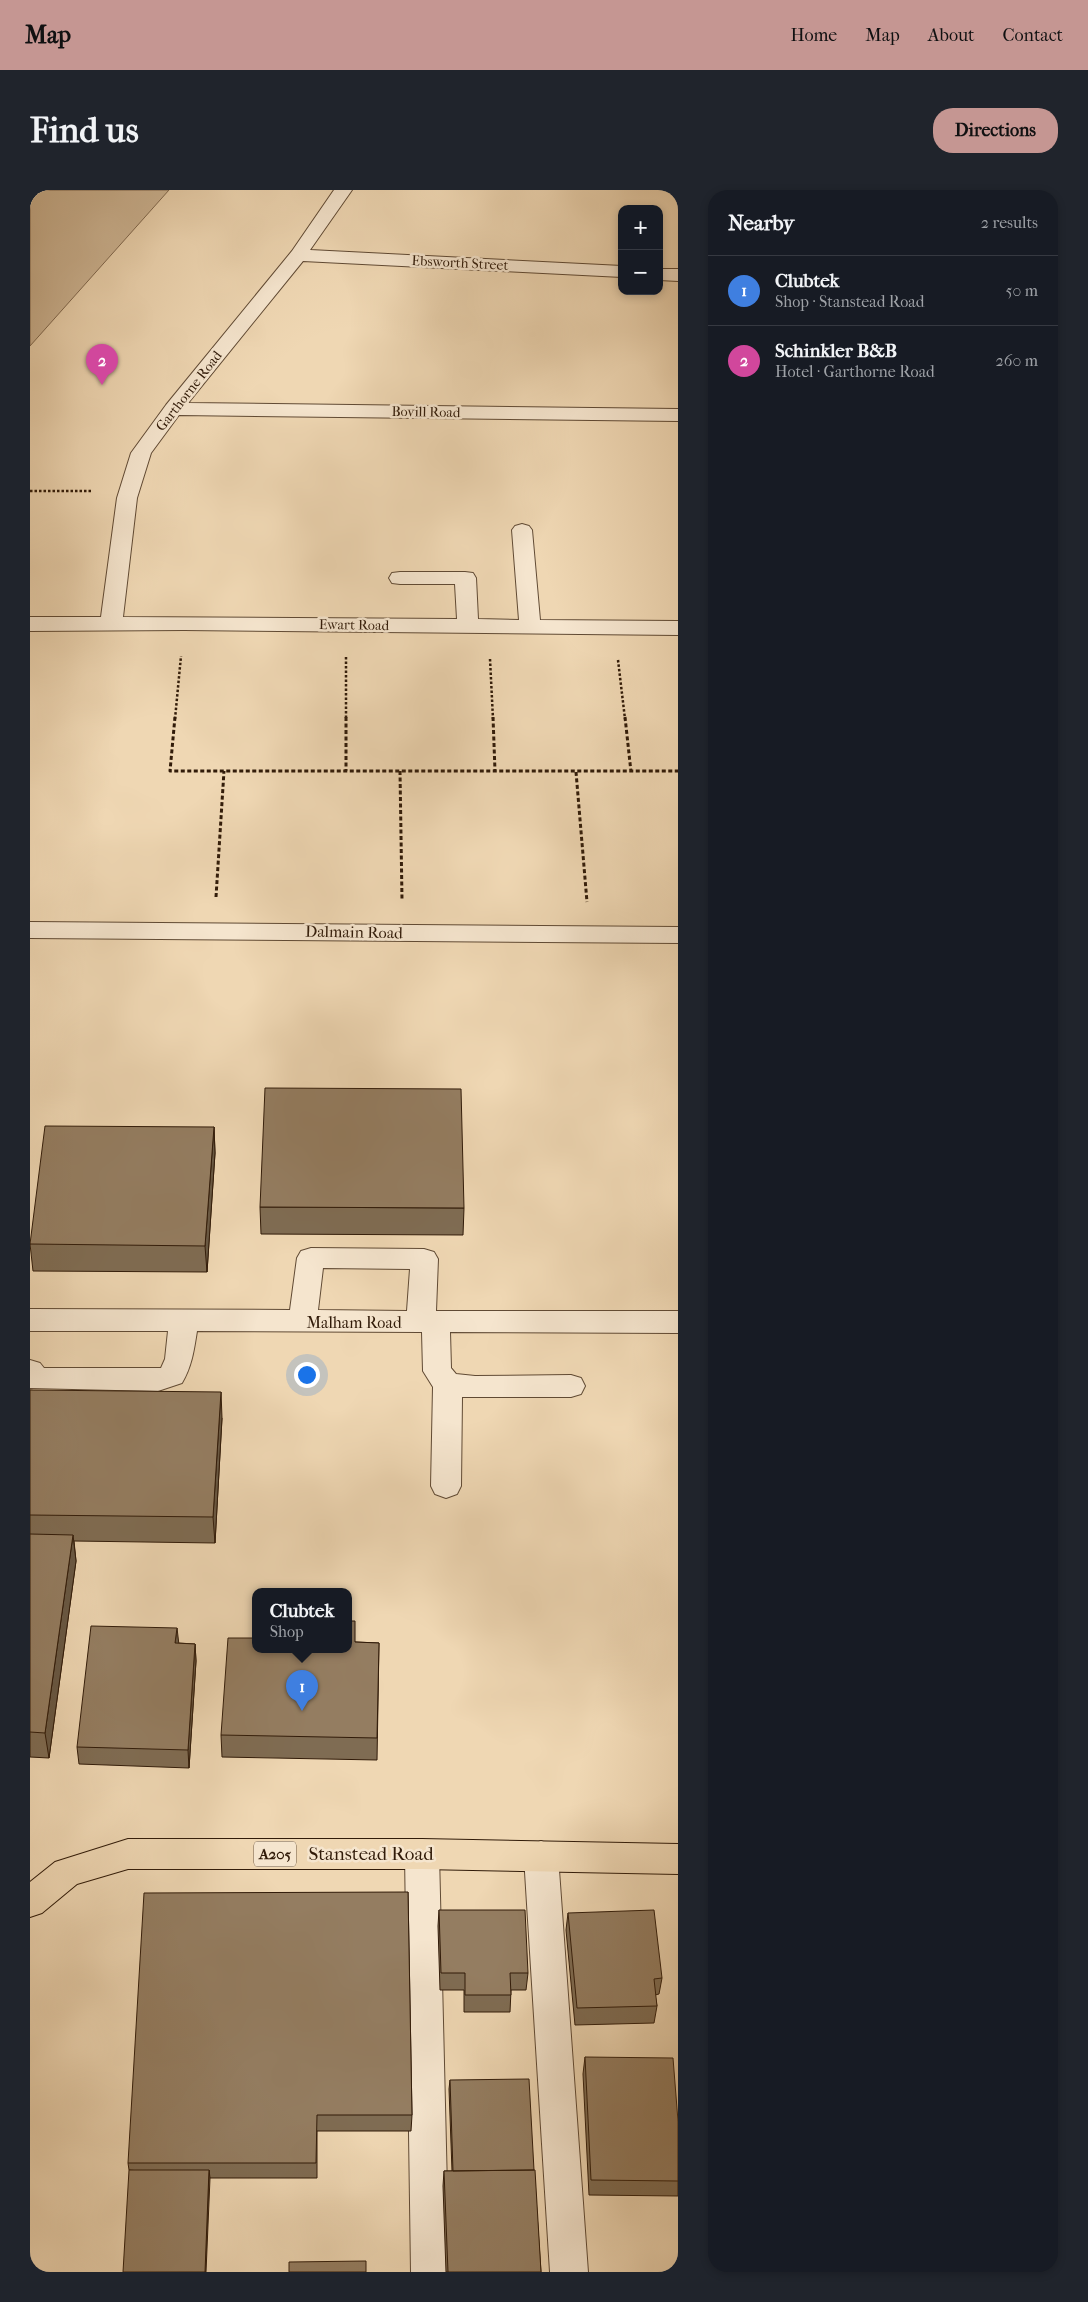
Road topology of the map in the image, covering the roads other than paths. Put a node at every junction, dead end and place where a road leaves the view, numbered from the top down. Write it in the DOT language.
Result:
graph roads {
  1 [pos="343,190"];
  2 [pos="298,255"];
  3 [pos="618,272"];
  4 [pos="663,274"];
  5 [pos="678,275"];
  6 [pos="173,409"];
  7 [pos="678,415"];
  8 [pos="522,530"];
  9 [pos="400,578"];
  10 [pos="30,624"];
  11 [pos="111,624"];
  12 [pos="478,626"];
  13 [pos="530,627"];
  14 [pos="678,628"];
  15 [pos="30,930"];
  16 [pos="678,935"];
  17 [pos="184,1321"];
  18 [pos="302,1322"];
  19 [pos="429,1322"];
  20 [pos="678,1322"];
  21 [pos="31,1327"];
  22 [pos="30,1371"];
  23 [pos="448,1384"];
  24 [pos="571,1386"];
  25 [pos="446,1486"];
  26 [pos="422,1854"];
  27 [pos="541,1856"];
  28 [pos="678,1859"];
  29 [pos="30,1902"];
  30 [pos="430,2272"];
  31 [pos="569,2272"];
  1 -- 2 [label="street, Garthorne Road"];
  2 -- 3 [label="street, Ebsworth Street"];
  2 -- 6 [label="street, Garthorne Road"];
  4 -- 5 [label="street"];
  6 -- 7 [label="street, Bovill Road"];
  6 -- 11 [label="street, Garthorne Road"];
  8 -- 13 [label="street"];
  9 -- 12 [label="street"];
  10 -- 11 [label="street, Ewart Road"];
  11 -- 12 [label="street, Ewart Road"];
  12 -- 13 [label="street, Ewart Road"];
  13 -- 14 [label="street, Ewart Road"];
  15 -- 16 [label="street, Dalmain Road"];
  17 -- 18 [label="street, Malham Road"];
  17 -- 21 [label="street, Malham Road"];
  17 -- 22 [label="street"];
  18 -- 19 [label="street, Malham Road"];
  18 -- 19 [label="street"];
  19 -- 20 [label="street, Malham Road"];
  19 -- 23 [label="street"];
  23 -- 24 [label="street"];
  23 -- 25 [label="street"];
  26 -- 27 [label="highway, Stanstead Road / A205"];
  26 -- 29 [label="highway, Stanstead Road / A205"];
  26 -- 30 [label="street"];
  27 -- 28 [label="highway, Stanstead Road / A205"];
  27 -- 31 [label="street"];
}
